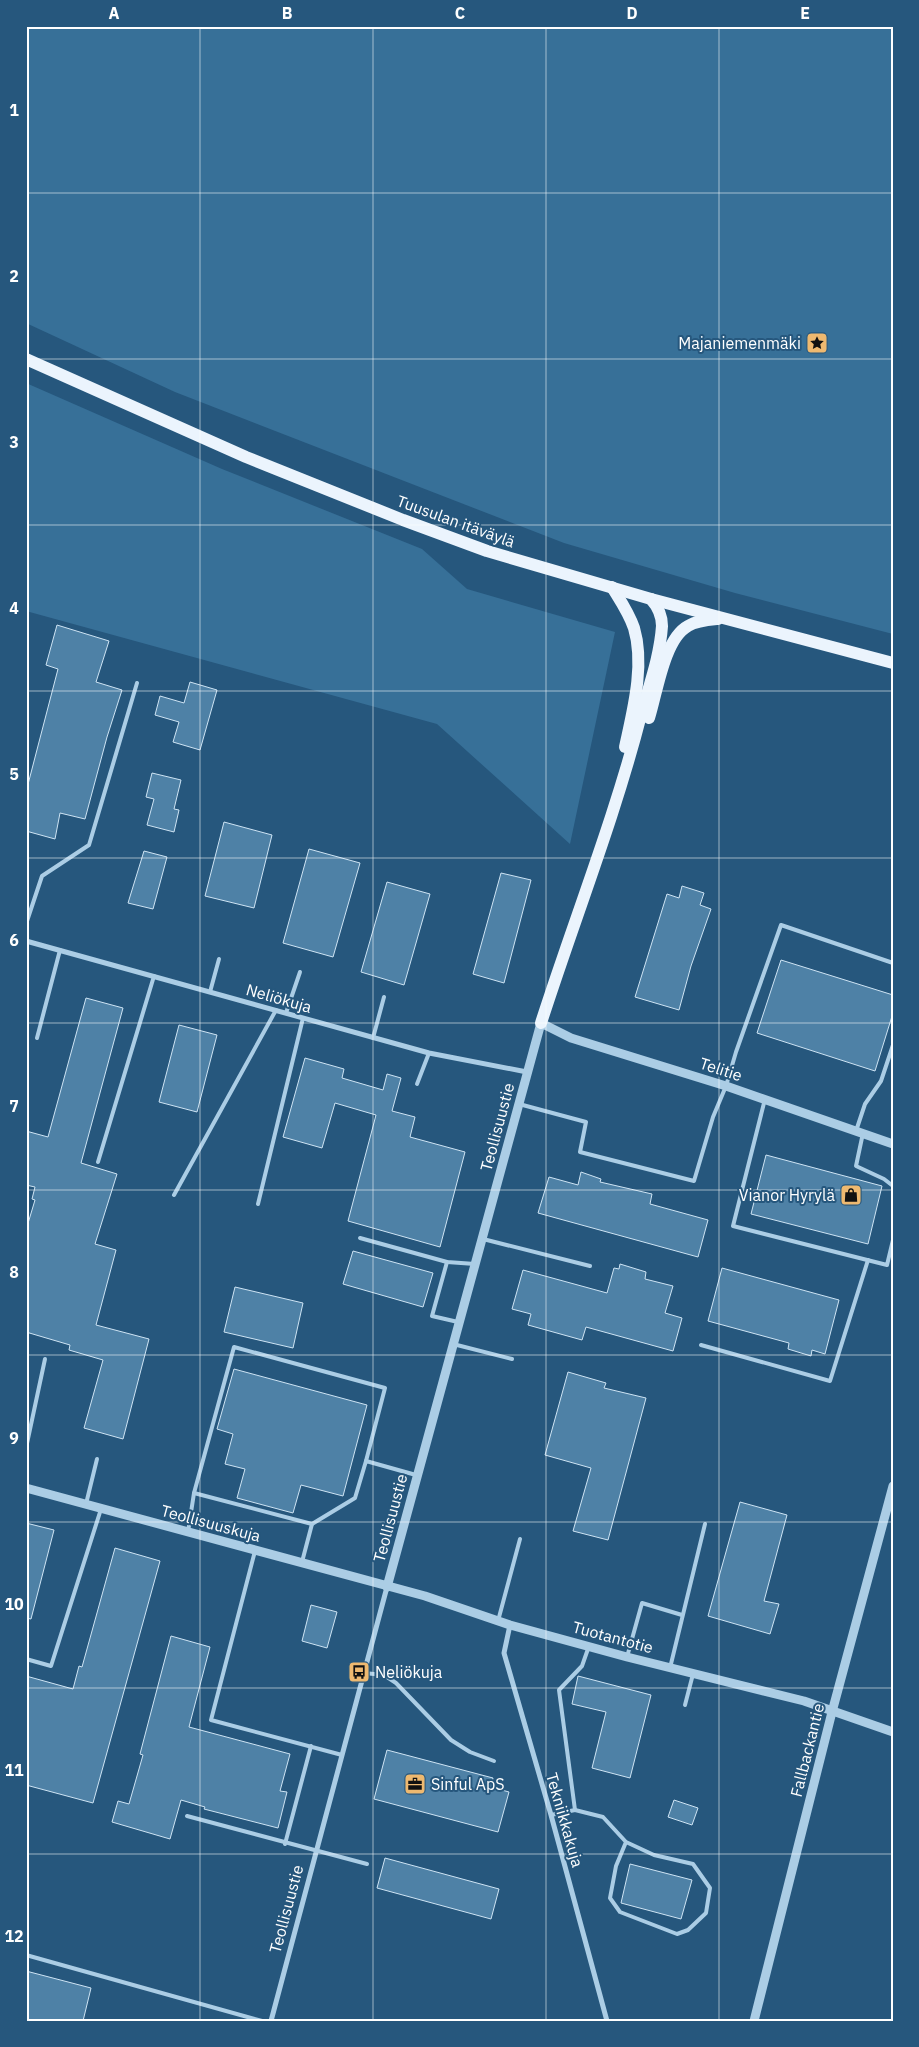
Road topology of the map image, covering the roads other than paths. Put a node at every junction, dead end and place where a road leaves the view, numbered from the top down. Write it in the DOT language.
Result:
graph roads {
  1 [pos="26,359"];
  2 [pos="612,587"];
  3 [pos="651,598"];
  4 [pos="725,618"];
  5 [pos="893,663"];
  6 [pos="137,683"];
  7 [pos="610,820"];
  8 [pos="26,924"];
  9 [pos="26,941"];
  10 [pos="60,950"];
  11 [pos="219,959"];
  12 [pos="893,963"];
  13 [pos="300,972"];
  14 [pos="154,976"];
  15 [pos="210,992"];
  16 [pos="384,998"];
  17 [pos="276,1010"];
  18 [pos="286,1013"];
  19 [pos="303,1018"];
  20 [pos="541,1023"];
  21 [pos="36,1038"];
  22 [pos="373,1038"];
  23 [pos="893,1045"];
  24 [pos="428,1053"];
  25 [pos="527,1072"];
  26 [pos="417,1084"];
  27 [pos="726,1086"];
  28 [pos="765,1099"];
  29 [pos="519,1104"];
  30 [pos="859,1132"];
  31 [pos="893,1144"];
  32 [pos="98,1162"];
  33 [pos="893,1186"];
  34 [pos="174,1195"];
  35 [pos="258,1204"];
  36 [pos="360,1238"];
  37 [pos="483,1239"];
  38 [pos="893,1240"];
  39 [pos="868,1260"];
  40 [pos="447,1262"];
  41 [pos="475,1264"];
  42 [pos="590,1266"];
  43 [pos="458,1322"];
  44 [pos="453,1344"];
  45 [pos="701,1345"];
  46 [pos="45,1359"];
  47 [pos="512,1359"];
  48 [pos="26,1448"];
  49 [pos="96,1459"];
  50 [pos="366,1461"];
  51 [pos="416,1475"];
  52 [pos="893,1486"];
  53 [pos="26,1488"];
  54 [pos="194,1493"];
  55 [pos="86,1504"];
  56 [pos="101,1509"];
  57 [pos="312,1524"];
  58 [pos="705,1524"];
  59 [pos="188,1532"];
  60 [pos="520,1539"];
  61 [pos="255,1550"];
  62 [pos="302,1562"];
  63 [pos="388,1587"];
  64 [pos="682,1615"];
  65 [pos="498,1622"];
  66 [pos="510,1625"];
  67 [pos="589,1646"];
  68 [pos="627,1657"];
  69 [pos="26,1659"];
  70 [pos="670,1668"];
  71 [pos="364,1673"];
  72 [pos="693,1674"];
  73 [pos="685,1705"];
  74 [pos="832,1712"];
  75 [pos="893,1732"];
  76 [pos="311,1746"];
  77 [pos="342,1756"];
  78 [pos="494,1761"];
  79 [pos="574,1810"];
  80 [pos="551,1815"];
  81 [pos="186,1816"];
  82 [pos="626,1842"];
  83 [pos="285,1844"];
  84 [pos="317,1850"];
  85 [pos="367,1864"];
  86 [pos="26,1955"];
  87 [pos="262,2021"];
  88 [pos="271,2021"];
  89 [pos="607,2021"];
  90 [pos="754,2021"];
  1 -- 2 [label="main road, Tuusulan itäväylä"];
  2 -- 3 [label="main road, Tuusulan itäväylä"];
  2 -- 7 [label="main road"];
  3 -- 4 [label="main road, Tuusulan itäväylä"];
  3 -- 7 [label="main road"];
  4 -- 5 [label="main road, Tuusulan itäväylä"];
  4 -- 7 [label="main road"];
  6 -- 8 [label="lane"];
  7 -- 20 [label="main road"];
  9 -- 10 [label="street, Neliökuja"];
  10 -- 14 [label="street, Neliökuja"];
  10 -- 21 [label="lane"];
  11 -- 15 [label="lane"];
  12 -- 27 [label="lane"];
  13 -- 18 [label="lane"];
  14 -- 15 [label="street, Neliökuja"];
  14 -- 32 [label="lane"];
  15 -- 17 [label="street, Neliökuja"];
  16 -- 22 [label="lane"];
  17 -- 18 [label="street, Neliökuja"];
  17 -- 34 [label="lane"];
  18 -- 19 [label="street, Neliökuja"];
  19 -- 22 [label="street, Neliökuja"];
  19 -- 35 [label="lane"];
  20 -- 25 [label="street, Teollisuustie"];
  20 -- 27 [label="street, Telitie"];
  22 -- 24 [label="street, Neliökuja"];
  23 -- 30 [label="lane"];
  24 -- 25 [label="street, Neliökuja"];
  24 -- 26 [label="lane"];
  25 -- 29 [label="street, Teollisuustie"];
  27 -- 28 [label="street, Telitie"];
  27 -- 29 [label="lane"];
  28 -- 30 [label="street, Telitie"];
  28 -- 39 [label="lane"];
  29 -- 37 [label="street, Teollisuustie"];
  30 -- 31 [label="street, Telitie"];
  30 -- 33 [label="lane"];
  36 -- 40 [label="lane"];
  37 -- 41 [label="street, Teollisuustie"];
  37 -- 42 [label="lane"];
  38 -- 39 [label="lane"];
  39 -- 45 [label="lane"];
  40 -- 41 [label="lane"];
  40 -- 43 [label="lane"];
  41 -- 43 [label="street, Teollisuustie"];
  43 -- 44 [label="street, Teollisuustie"];
  44 -- 47 [label="lane"];
  44 -- 51 [label="street, Teollisuustie"];
  46 -- 48 [label="lane"];
  49 -- 55 [label="lane"];
  50 -- 51 [label="lane"];
  50 -- 54 [label="lane"];
  50 -- 57 [label="lane"];
  51 -- 63 [label="street, Teollisuustie"];
  52 -- 74 [label="street, Fallbackantie"];
  53 -- 55 [label="street, Teollisuuskuja"];
  54 -- 57 [label="lane"];
  54 -- 59 [label="lane"];
  55 -- 56 [label="street, Teollisuuskuja"];
  56 -- 59 [label="street, Teollisuuskuja"];
  56 -- 69 [label="lane"];
  57 -- 62 [label="lane"];
  58 -- 64 [label="lane"];
  59 -- 61 [label="street, Teollisuuskuja"];
  60 -- 65 [label="lane"];
  61 -- 62 [label="street, Teollisuuskuja"];
  61 -- 76 [label="lane"];
  62 -- 63 [label="street, Teollisuuskuja"];
  63 -- 65 [label="street, Tuotantotie"];
  63 -- 71 [label="street, Teollisuustie"];
  64 -- 68 [label="lane"];
  64 -- 70 [label="lane"];
  65 -- 66 [label="street, Tuotantotie"];
  66 -- 67 [label="street, Tuotantotie"];
  66 -- 80 [label="street, Tekniikkakuja"];
  67 -- 68 [label="street, Tuotantotie"];
  67 -- 79 [label="lane"];
  68 -- 70 [label="street, Tuotantotie"];
  70 -- 72 [label="street, Tuotantotie"];
  71 -- 77 [label="street, Teollisuustie"];
  71 -- 78 [label="lane"];
  72 -- 73 [label="lane"];
  72 -- 74 [label="street, Tuotantotie"];
  74 -- 75 [label="street, Tuotantotie"];
  74 -- 90 [label="street, Fallbackantie"];
  76 -- 77 [label="lane"];
  76 -- 83 [label="lane"];
  77 -- 84 [label="street, Teollisuustie"];
  79 -- 80 [label="lane"];
  79 -- 82 [label="lane"];
  80 -- 89 [label="street, Tekniikkakuja"];
  81 -- 83 [label="lane"];
  82 -- 82 [label="lane"];
  83 -- 84 [label="lane"];
  84 -- 85 [label="lane"];
  84 -- 88 [label="street, Teollisuustie"];
  86 -- 87 [label="lane"];
}
